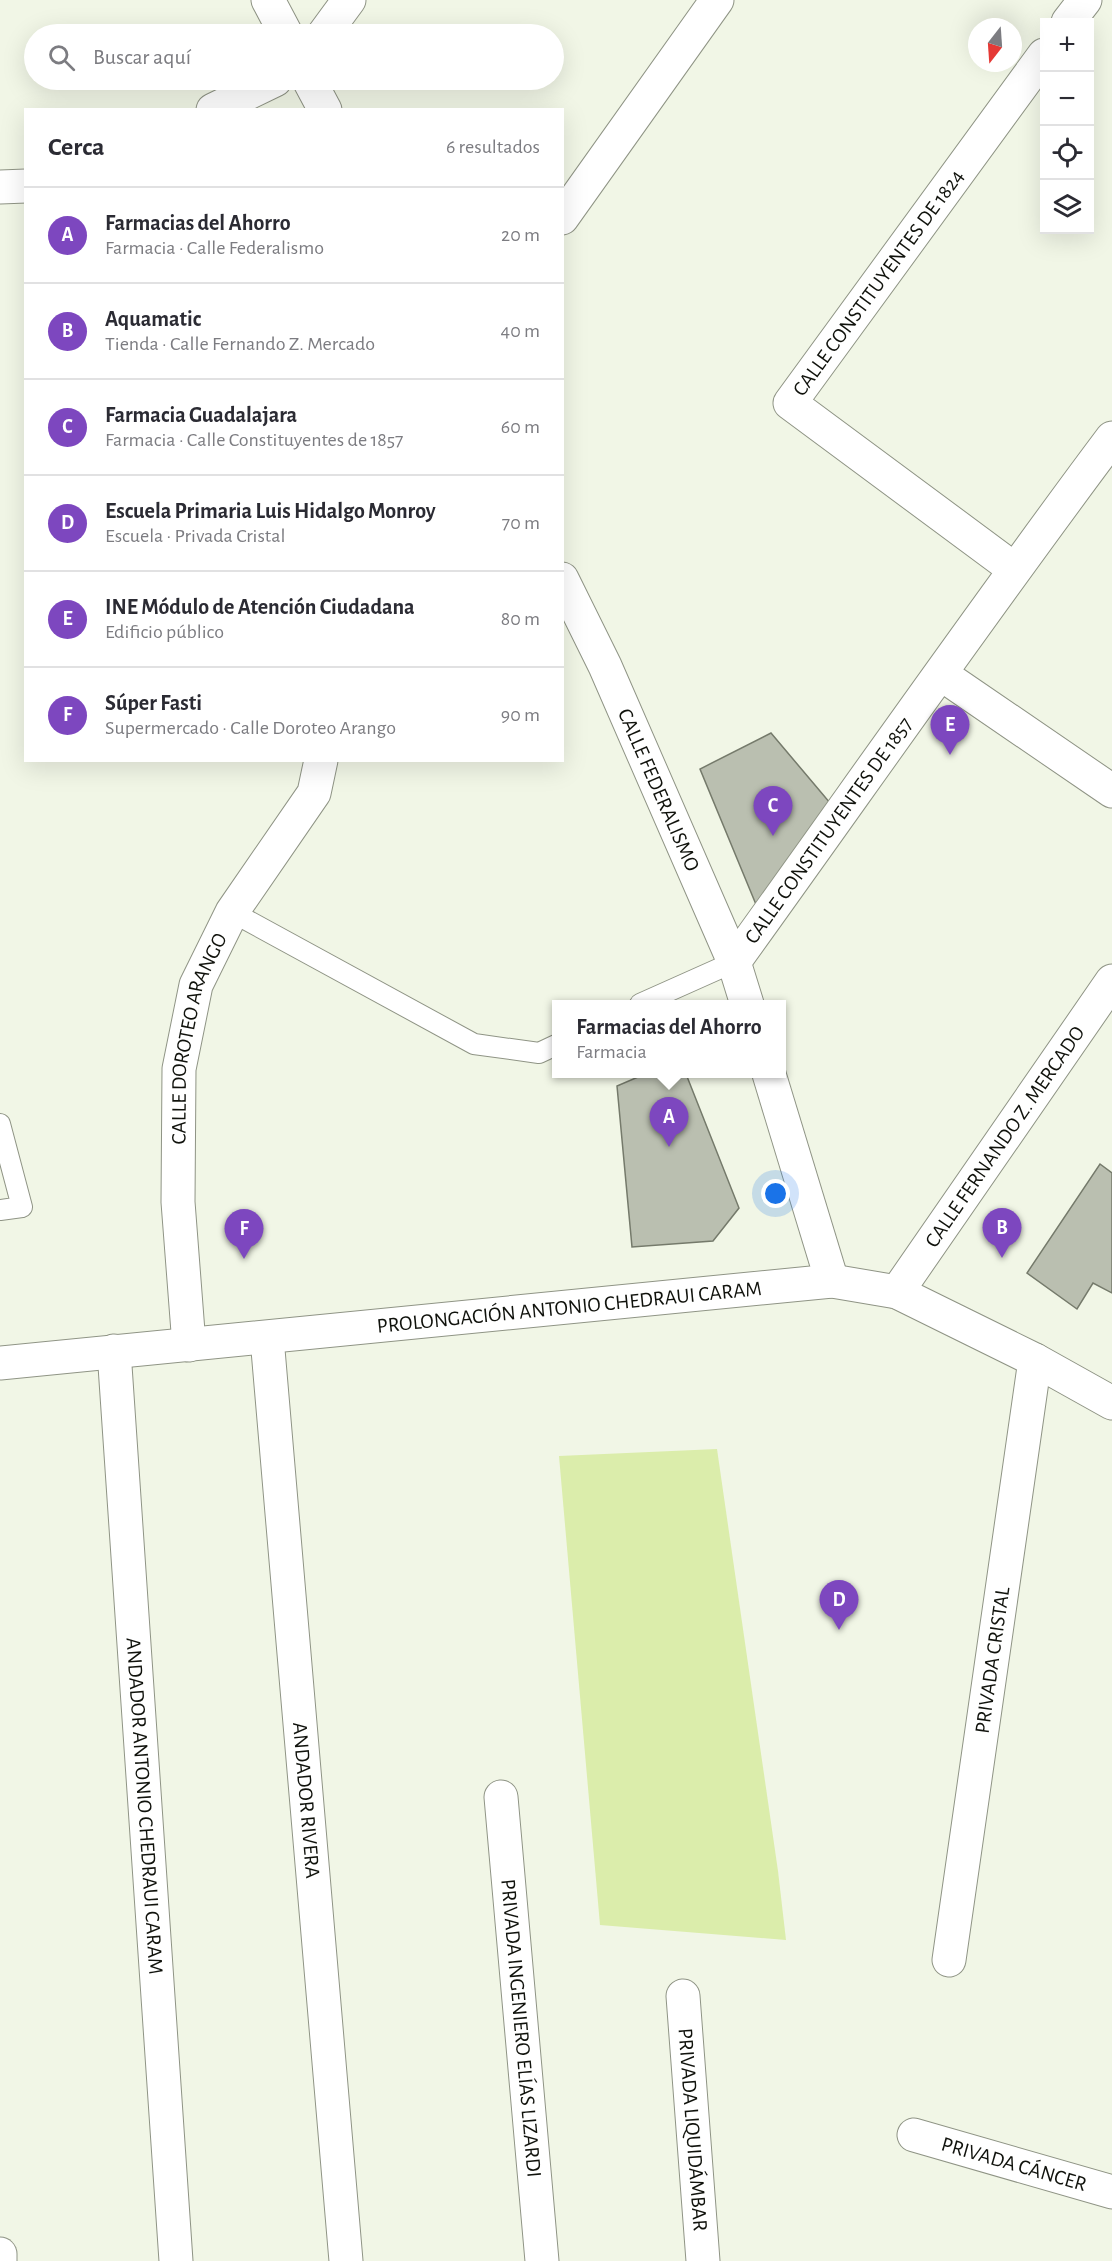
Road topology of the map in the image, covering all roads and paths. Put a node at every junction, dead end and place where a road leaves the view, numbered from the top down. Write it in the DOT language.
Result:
graph roads {
  1 [pos="268,0"];
  2 [pos="349,0"];
  3 [pos="717,0"];
  4 [pos="1085,0"];
  5 [pos="1071,18"];
  6 [pos="281,24"];
  7 [pos="331,24"];
  8 [pos="1040,60"];
  9 [pos="254,90"];
  10 [pos="314,90"];
  11 [pos="217,108"];
  12 [pos="324,108"];
  13 [pos="24,186"];
  14 [pos="0,187"];
  15 [pos="564,215"];
  16 [pos="1112,438"];
  17 [pos="1014,569"];
  18 [pos="564,583"];
  19 [pos="941,674"];
  20 [pos="321,762"];
  21 [pos="1112,791"];
  22 [pos="232,912"];
  23 [pos="734,962"];
  24 [pos="1112,981"];
  25 [pos="651,1000"];
  26 [pos="745,1000"];
  27 [pos="552,1047"];
  28 [pos="770,1078"];
  29 [pos="0,1124"];
  30 [pos="0,1210"];
  31 [pos="832,1281"];
  32 [pos="897,1292"];
  33 [pos="267,1338"];
  34 [pos="189,1346"];
  35 [pos="114,1351"];
  36 [pos="1035,1360"];
  37 [pos="0,1363"];
  38 [pos="1112,1403"];
  39 [pos="501,1797"];
  40 [pos="949,1960"];
  41 [pos="683,1996"];
  42 [pos="914,2135"];
  43 [pos="1112,2192"];
  44 [pos="0,2254"];
  45 [pos="0,2261"];
  46 [pos="176,2261"];
  47 [pos="346,2261"];
  48 [pos="542,2261"];
  49 [pos="703,2261"];
  1 -- 6 [label="street"];
  2 -- 7 [label="street"];
  3 -- 15 [label="street"];
  4 -- 5 [label="street"];
  8 -- 17 [label="street, CALLE CONSTITUYENTES DE 1824"];
  9 -- 11 [label="street"];
  10 -- 12 [label="street"];
  13 -- 14 [label="street"];
  16 -- 17 [label="street, CALLE CONSTITUYENTES DE 1857"];
  17 -- 19 [label="street, CALLE CONSTITUYENTES DE 1857"];
  18 -- 23 [label="street, CALLE FEDERALISMO"];
  19 -- 21 [label="street"];
  19 -- 23 [label="street, CALLE CONSTITUYENTES DE 1857"];
  20 -- 22 [label="street, CALLE DOROTEO ARANGO"];
  22 -- 27 [label="lane"];
  22 -- 34 [label="street, CALLE DOROTEO ARANGO"];
  23 -- 25 [label="lane"];
  23 -- 26 [label="street, CALLE FEDERALISMO"];
  24 -- 32 [label="street, CALLE FERNANDO Z. MERCADO"];
  28 -- 31 [label="street"];
  29 -- 30 [label="lane"];
  31 -- 32 [label="street, PROLONGACIÓN ANTONIO CHEDRAUI CARAM"];
  31 -- 33 [label="street, PROLONGACIÓN ANTONIO CHEDRAUI CARAM"];
  32 -- 36 [label="street, PROLONGACIÓN ANTONIO CHEDRAUI CARAM"];
  33 -- 34 [label="street, PROLONGACIÓN ANTONIO CHEDRAUI CARAM"];
  33 -- 47 [label="street, ANDADOR RIVERA"];
  34 -- 35 [label="street, PROLONGACIÓN ANTONIO CHEDRAUI CARAM"];
  35 -- 37 [label="street, PROLONGACIÓN ANTONIO CHEDRAUI CARAM"];
  35 -- 46 [label="street, ANDADOR ANTONIO CHEDRAUI CARAM"];
  36 -- 38 [label="street, PROLONGACIÓN ANTONIO CHEDRAUI CARAM"];
  36 -- 40 [label="street, PRIVADA CRISTAL"];
  39 -- 48 [label="street, PRIVADA INGENIERO ELÍAS LIZARDI"];
  41 -- 49 [label="street, PRIVADA LIQUIDÁMBAR"];
  42 -- 43 [label="street, PRIVADA CÁNCER"];
  44 -- 45 [label="street"];
}
